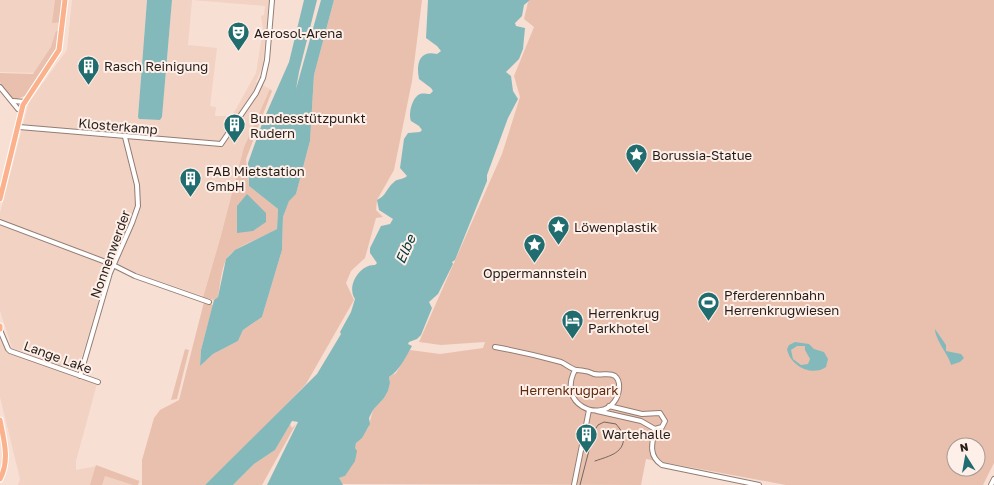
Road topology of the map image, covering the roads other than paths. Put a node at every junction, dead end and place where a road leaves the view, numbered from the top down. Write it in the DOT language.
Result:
graph roads {
  1 [pos="65,0"];
  2 [pos="272,0"];
  3 [pos="0,87"];
  4 [pos="12,101"];
  5 [pos="25,102"];
  6 [pos="22,110"];
  7 [pos="19,127"];
  8 [pos="125,137"];
  9 [pos="0,198"];
  10 [pos="0,222"];
  11 [pos="114,265"];
  12 [pos="209,302"];
  13 [pos="0,328"];
  14 [pos="495,347"];
  15 [pos="575,370"];
  16 [pos="80,376"];
  17 [pos="98,382"];
  18 [pos="610,406"];
  19 [pos="592,410"];
  20 [pos="0,420"];
  21 [pos="655,429"];
  22 [pos="0,479"];
  23 [pos="994,479"];
  24 [pos="574,485"];
  25 [pos="759,485"];
  26 [pos="991,485"];
  1 -- 5 [label="main road"];
  2 -- 8 [label="street, Klosterkamp"];
  3 -- 4 [label="street"];
  4 -- 5 [label="street"];
  4 -- 6 [label="street"];
  5 -- 6 [label="main road"];
  6 -- 7 [label="main road"];
  7 -- 8 [label="street, Klosterkamp"];
  7 -- 9 [label="main road"];
  8 -- 11 [label="street, Nonnenwerder"];
  10 -- 11 [label="street"];
  11 -- 12 [label="street"];
  11 -- 16 [label="street, Nonnenwerder"];
  13 -- 16 [label="street, Lange Lake"];
  14 -- 15 [label="street"];
  15 -- 18 [label="street"];
  15 -- 19 [label="street"];
  16 -- 17 [label="street, Lange Lake"];
  18 -- 19 [label="street"];
  18 -- 21 [label="street"];
  19 -- 21 [label="street"];
  19 -- 24 [label="street"];
  20 -- 22 [label="main road"];
  21 -- 25 [label="street"];
  23 -- 26 [label="street"];
}
